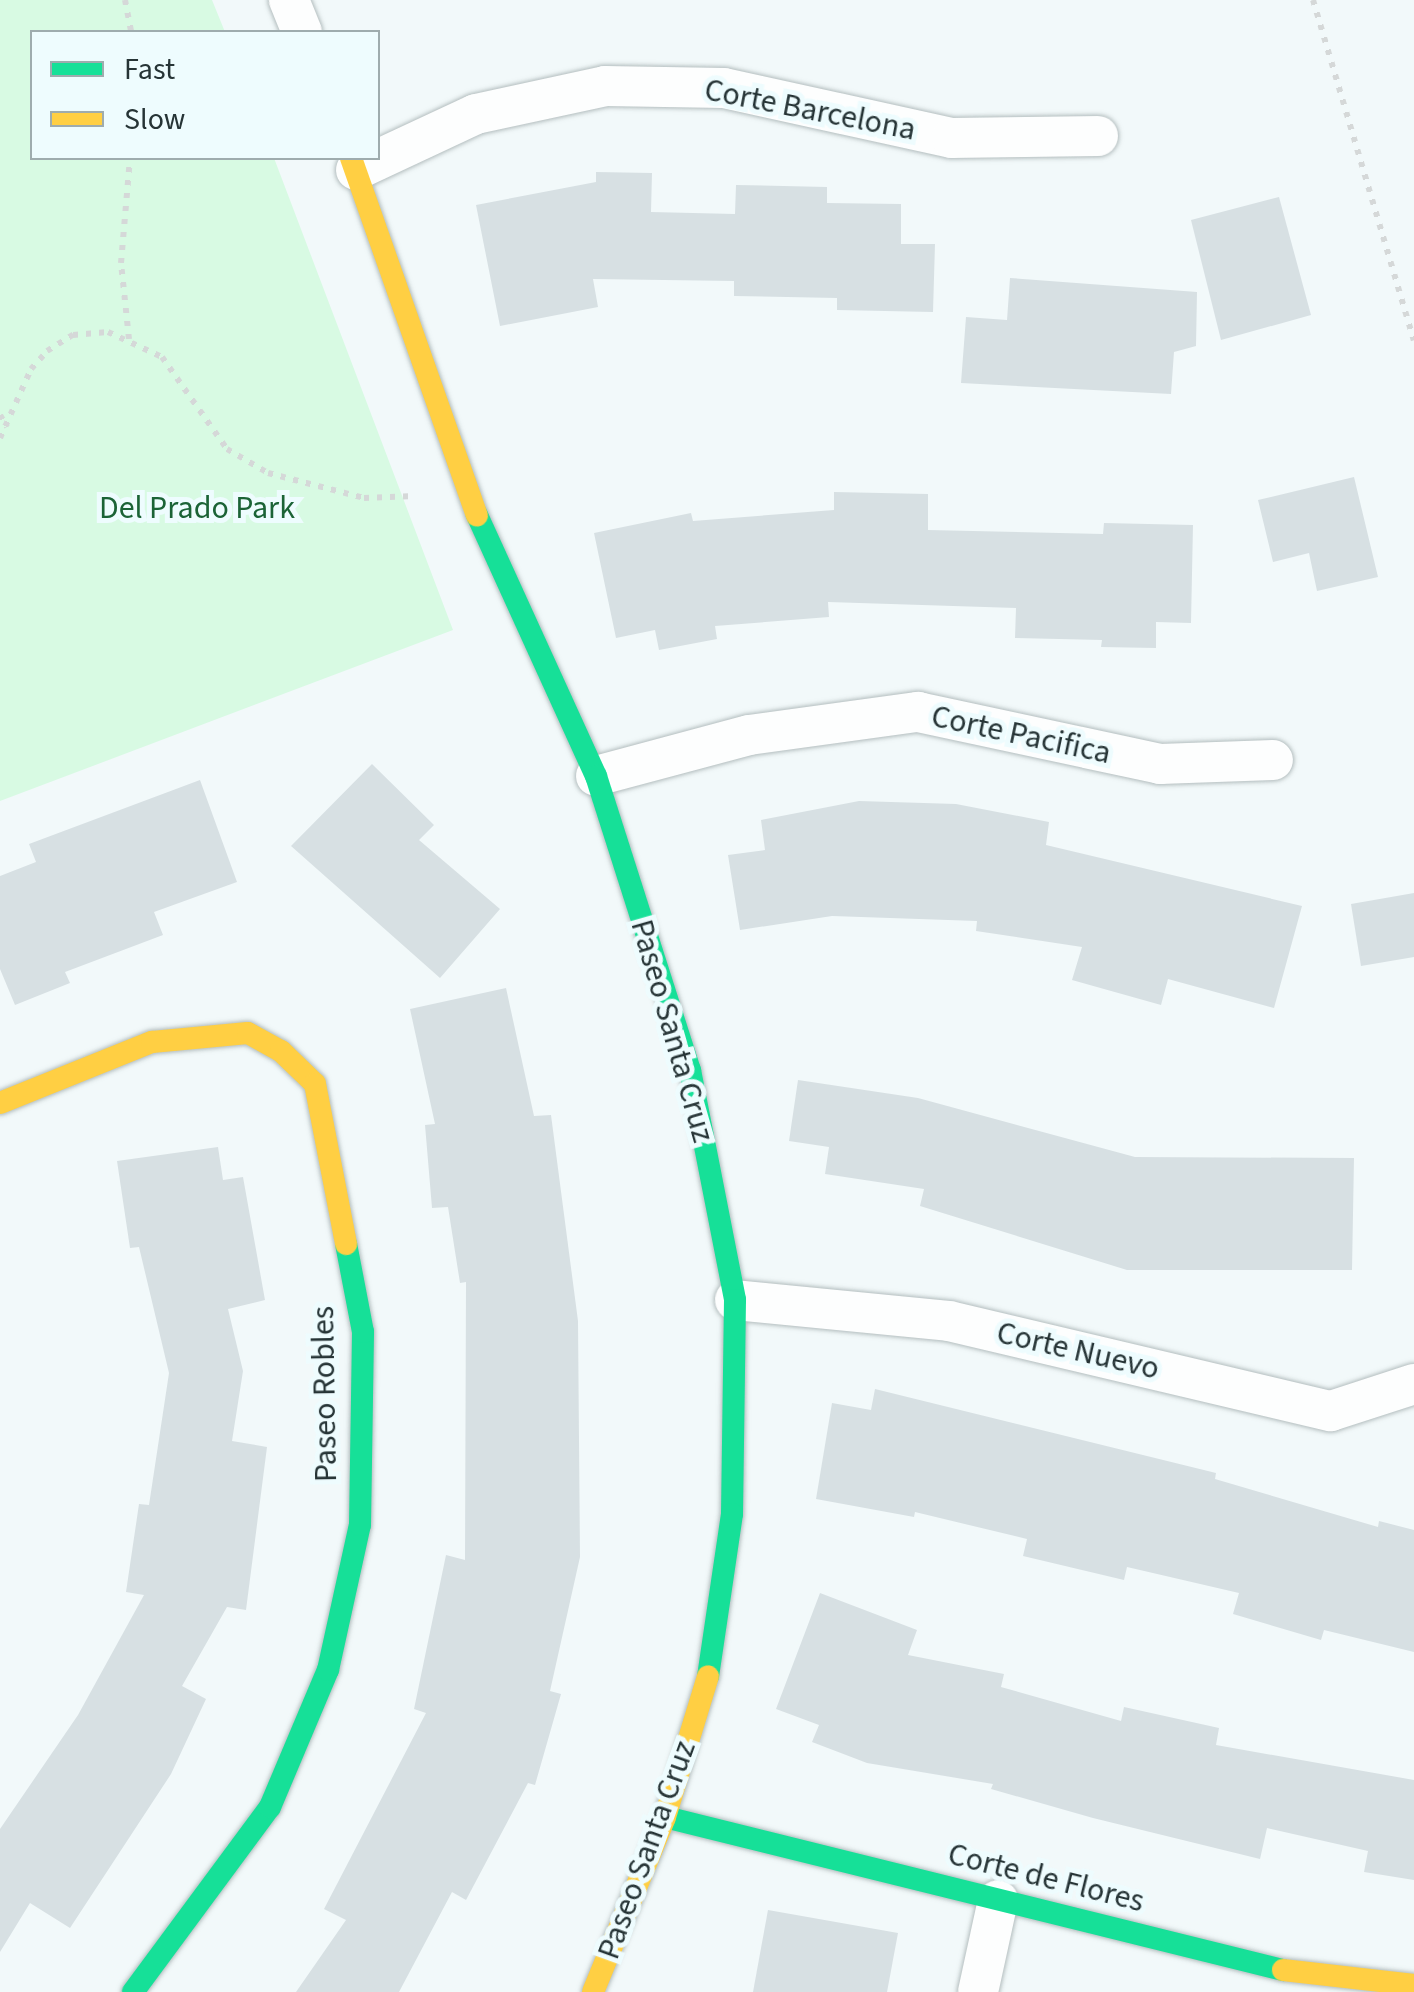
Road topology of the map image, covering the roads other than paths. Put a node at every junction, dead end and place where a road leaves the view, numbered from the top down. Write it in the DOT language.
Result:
graph roads {
  1 [pos="289,0"];
  2 [pos="301,30"];
  3 [pos="1098,136"];
  4 [pos="380,153"];
  5 [pos="354,164"];
  6 [pos="1273,760"];
  7 [pos="596,776"];
  8 [pos="0,1103"];
  9 [pos="735,1300"];
  10 [pos="1414,1384"];
  11 [pos="665,1818"];
  12 [pos="998,1900"];
  13 [pos="1414,1985"];
  14 [pos="133,1992"];
  15 [pos="593,1992"];
  16 [pos="978,1992"];
  1 -- 2 [label="street"];
  3 -- 4 [label="street, Corte Barcelona"];
  5 -- 7 [label="street, Paseo Santa Cruz"];
  6 -- 7 [label="street, Corte Pacifica"];
  7 -- 9 [label="street, Paseo Santa Cruz"];
  8 -- 14 [label="street, Paseo Robles"];
  9 -- 10 [label="street, Corte Nuevo"];
  9 -- 11 [label="street, Paseo Santa Cruz"];
  11 -- 12 [label="street, Corte de Flores"];
  11 -- 15 [label="street, Paseo Santa Cruz"];
  12 -- 13 [label="street, Corte de Flores"];
  12 -- 16 [label="street"];
}
